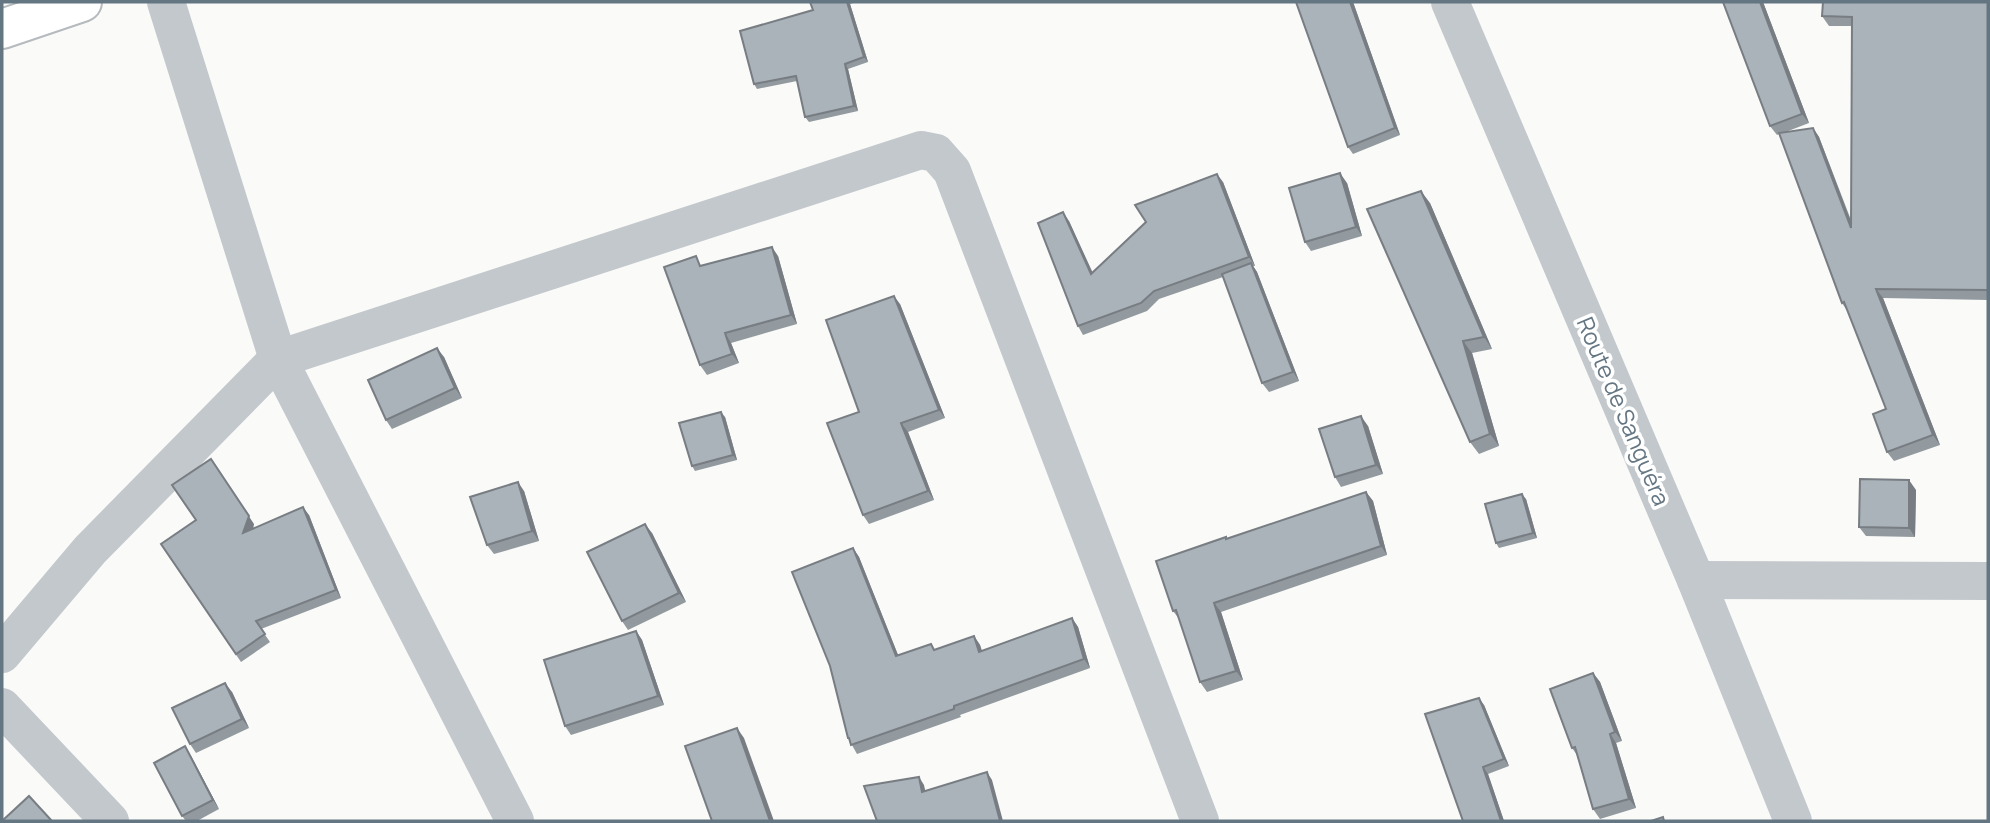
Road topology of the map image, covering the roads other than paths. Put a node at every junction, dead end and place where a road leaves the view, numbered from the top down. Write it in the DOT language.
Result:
graph roads {
  1 [pos="82,2"];
  2 [pos="166,2"];
  3 [pos="1450,2"];
  4 [pos="2,29"];
  5 [pos="278,359"];
  6 [pos="1696,580"];
  7 [pos="1988,581"];
  8 [pos="2,654"];
  9 [pos="2,707"];
  10 [pos="110,821"];
  11 [pos="515,821"];
  12 [pos="1200,821"];
  13 [pos="1793,821"];
  1 -- 4 [label="main road"];
  2 -- 5 [label="street"];
  3 -- 6 [label="street, Route de Sanguéra"];
  5 -- 8 [label="street"];
  5 -- 11 [label="street"];
  5 -- 12 [label="street"];
  6 -- 7 [label="street"];
  6 -- 13 [label="street, Route de Sanguéra"];
  9 -- 10 [label="street"];
}
